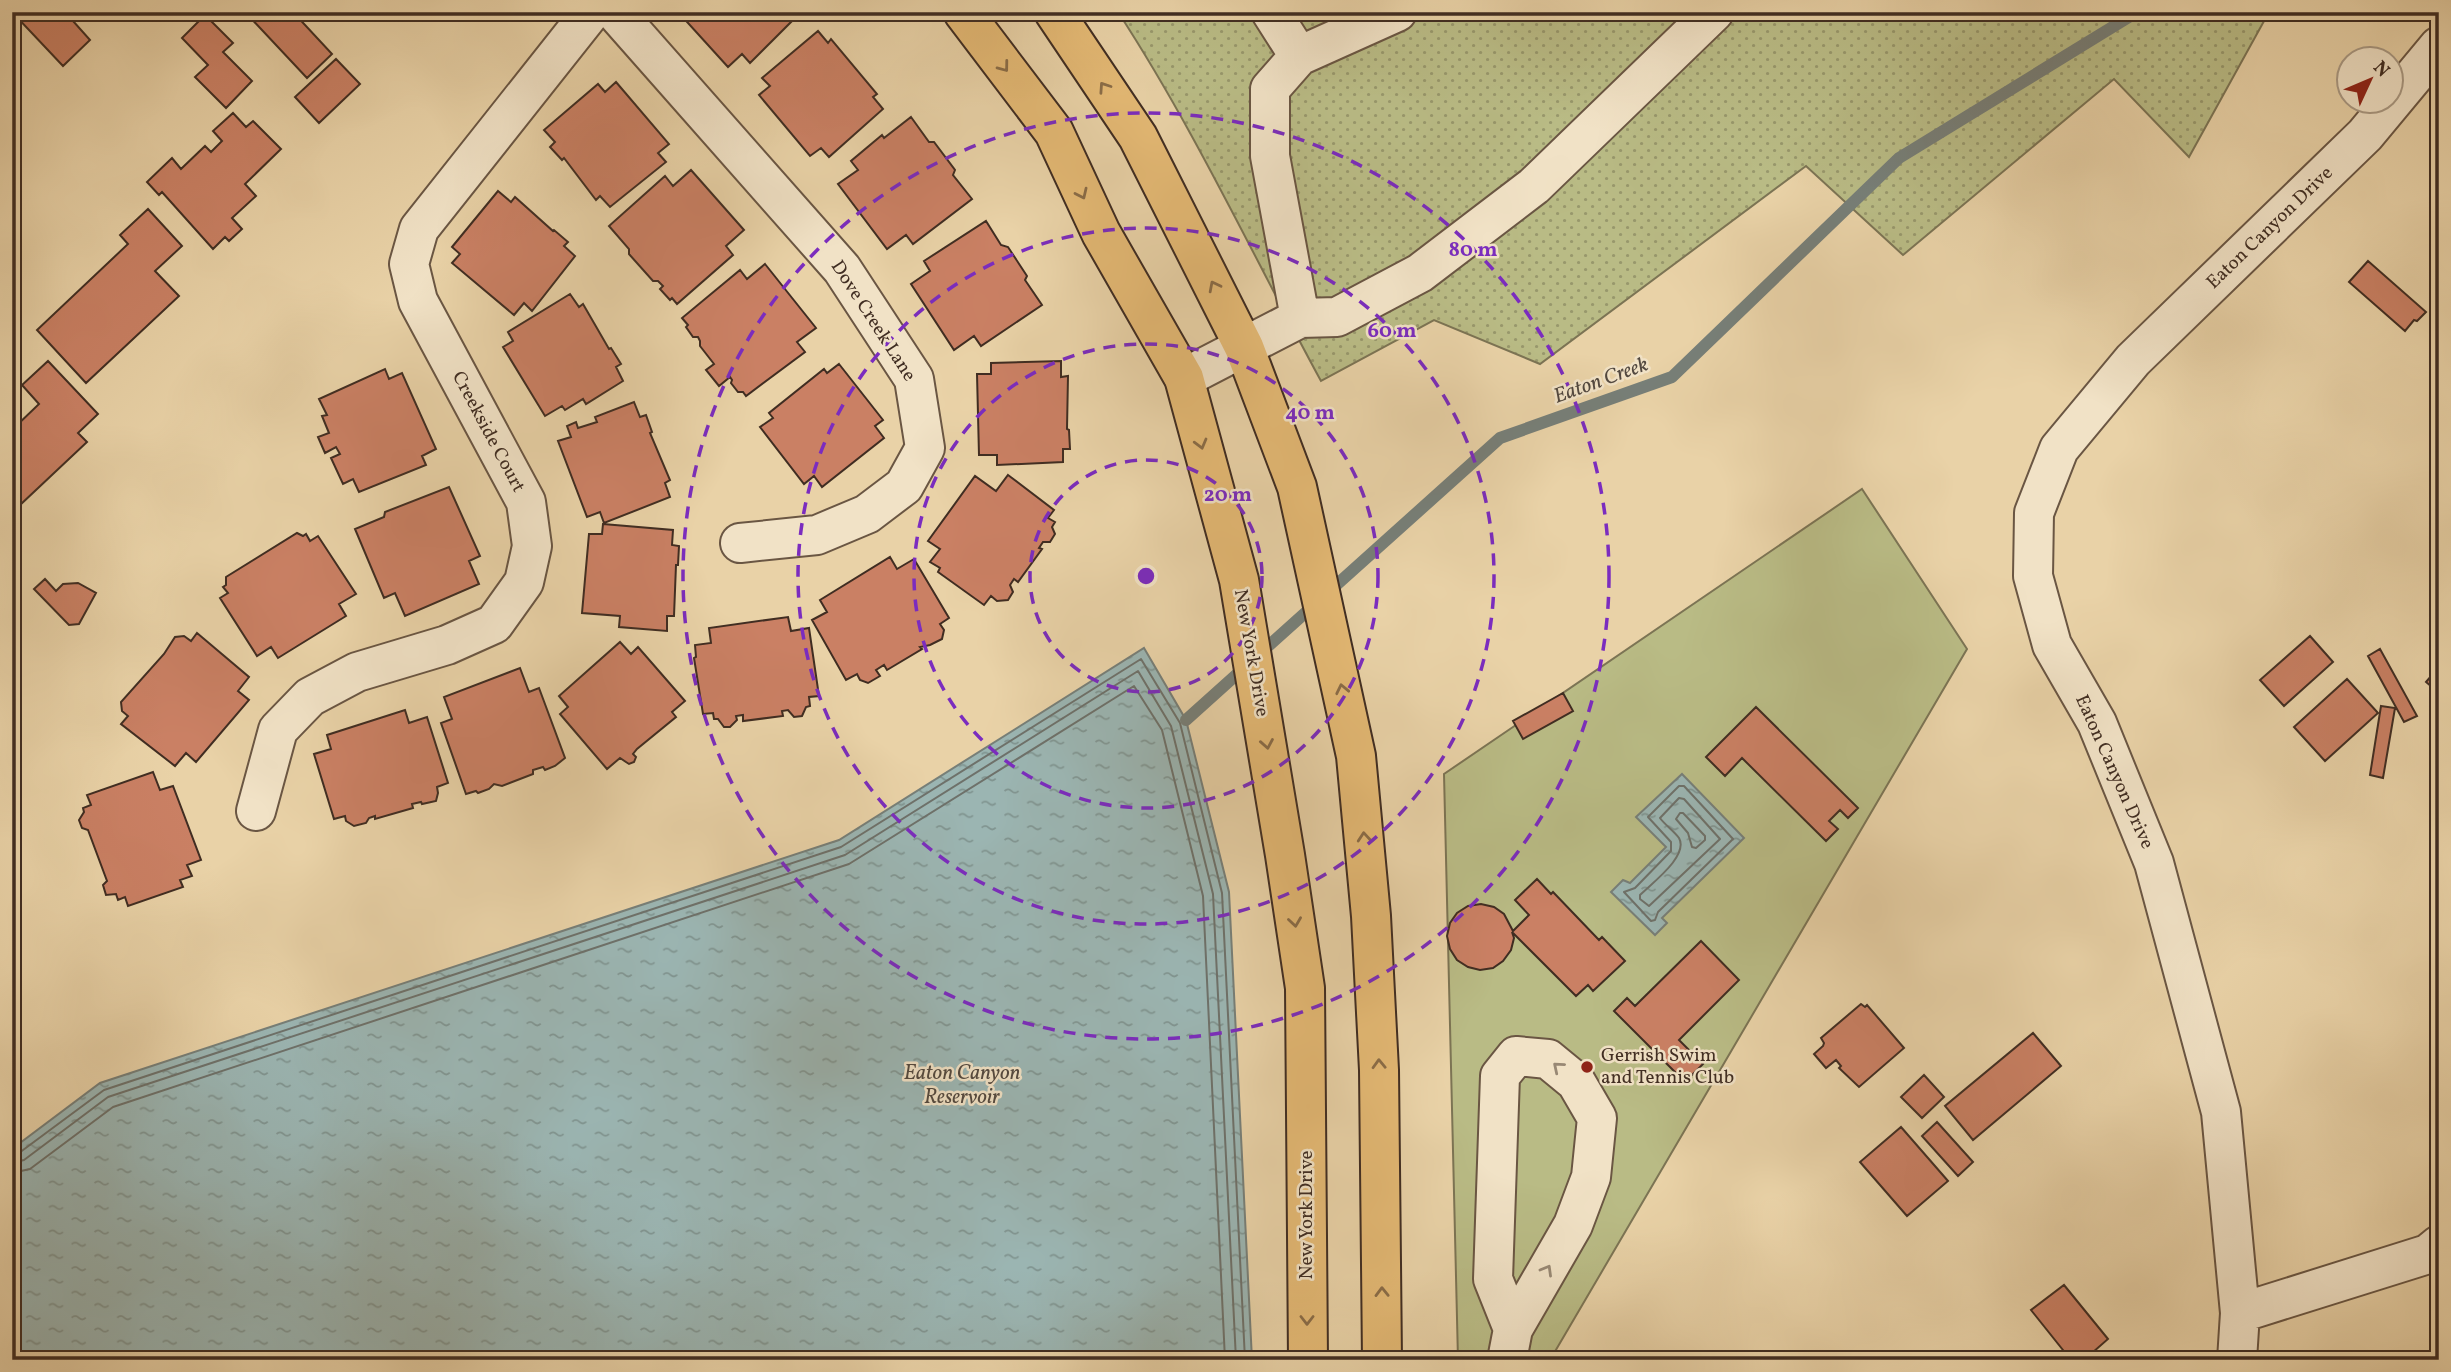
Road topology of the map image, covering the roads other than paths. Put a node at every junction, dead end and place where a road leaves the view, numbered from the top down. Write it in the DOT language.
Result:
graph roads {
  1 [pos="591,12"];
  2 [pos="615,12"];
  3 [pos="963,12"];
  4 [pos="1054,12"];
  5 [pos="1271,12"];
  6 [pos="1397,12"];
  7 [pos="1714,12"];
  8 [pos="2439,46"];
  9 [pos="1299,56"];
  10 [pos="1300,318"];
  11 [pos="1244,347"];
  12 [pos="1184,378"];
  13 [pos="740,543"];
  14 [pos="256,811"];
  15 [pos="2439,1245"];
  16 [pos="2240,1313"];
  17 [pos="1510,1344"];
  18 [pos="1308,1360"];
  19 [pos="1382,1360"];
  20 [pos="2237,1360"];
  1 -- 14 [label="street, Creekside Court"];
  2 -- 13 [label="street, Dove Creek Lane"];
  3 -- 12 [label="main road, New York Drive, one-way"];
  11 -- 4 [label="main road, one-way"];
  5 -- 9 [label="street"];
  6 -- 9 [label="street"];
  7 -- 10 [label="street"];
  8 -- 16 [label="street, Eaton Canyon Drive"];
  9 -- 10 [label="street"];
  10 -- 11 [label="street"];
  11 -- 12 [label="street"];
  19 -- 11 [label="main road, one-way"];
  12 -- 18 [label="main road, New York Drive, one-way"];
  15 -- 16 [label="street"];
  16 -- 20 [label="street, Eaton Canyon Drive"];
  17 -- 17 [label="street, one-way"];
}
